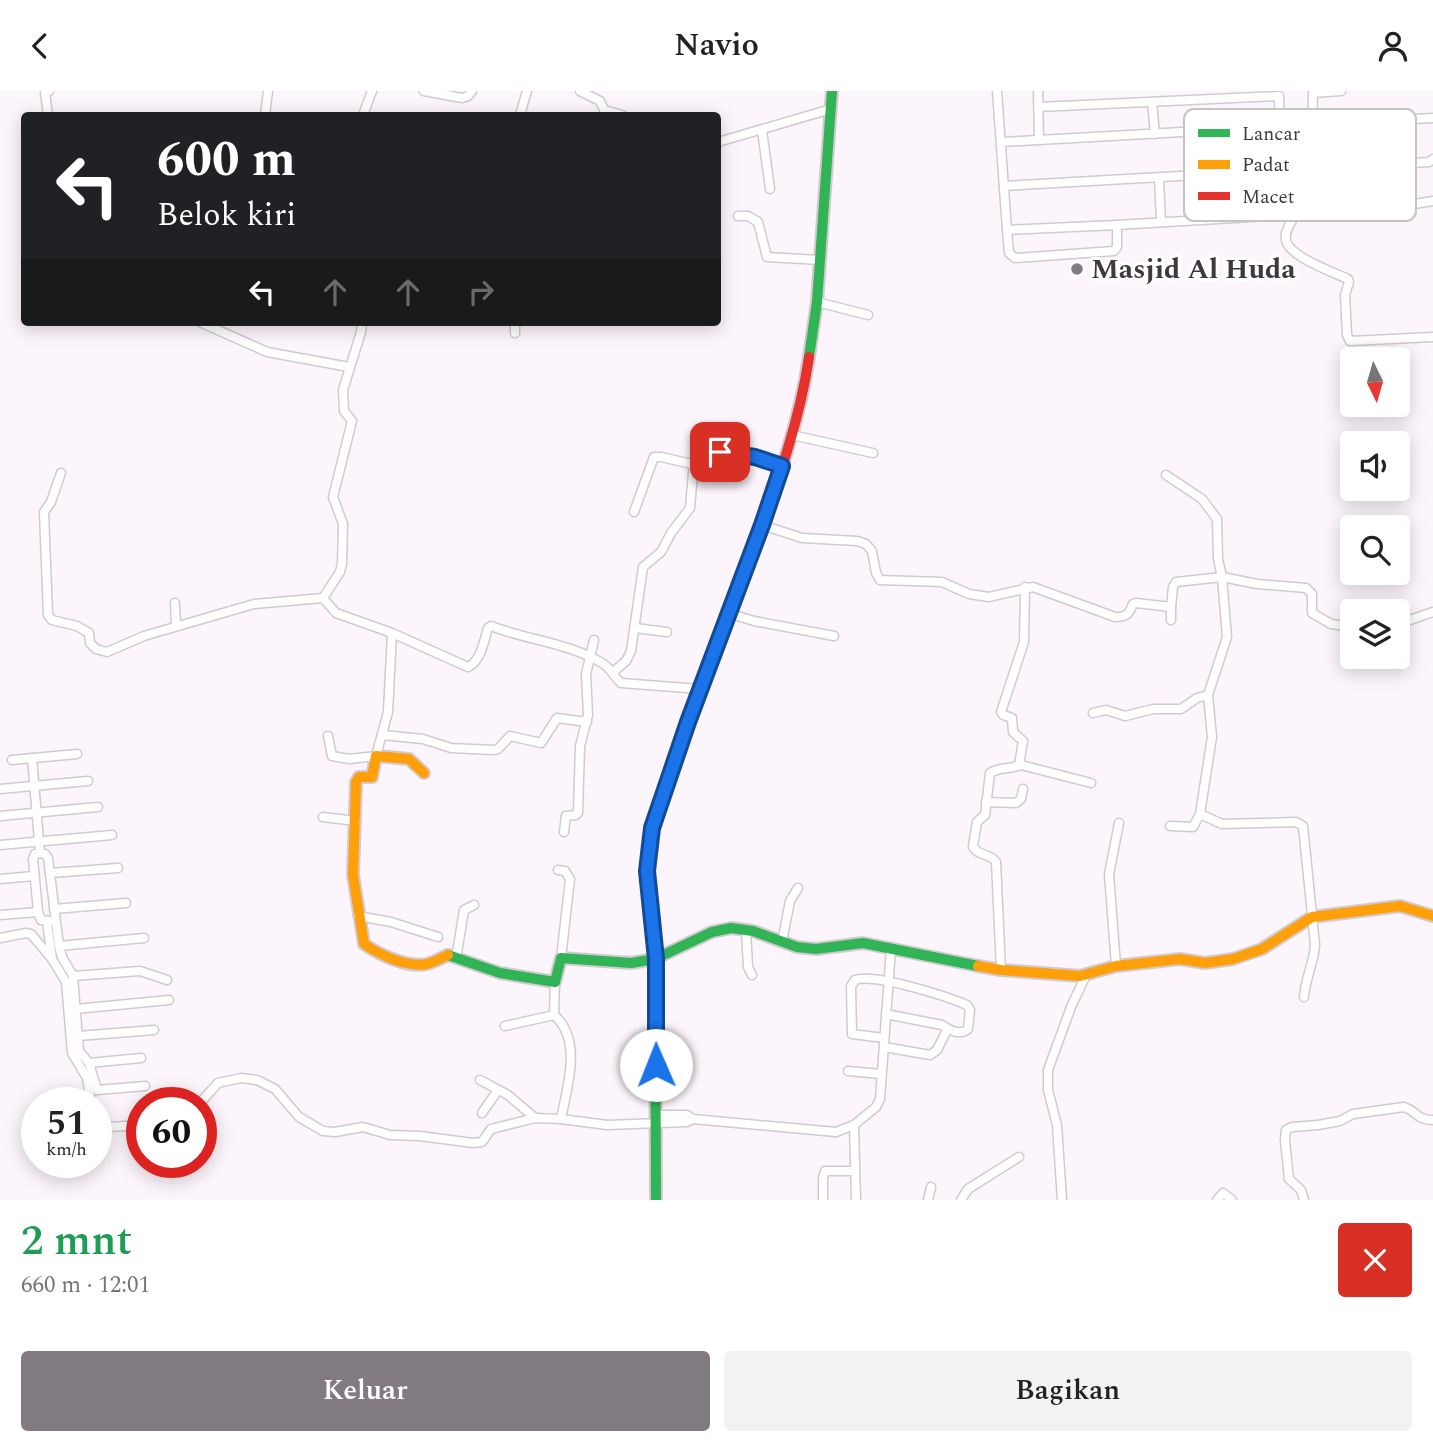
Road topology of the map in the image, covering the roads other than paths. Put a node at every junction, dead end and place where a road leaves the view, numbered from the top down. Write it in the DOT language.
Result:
graph roads {
  1 [pos="49,91"];
  2 [pos="268,91"];
  3 [pos="372,91"];
  4 [pos="424,91"];
  5 [pos="472,91"];
  6 [pos="527,91"];
  7 [pos="580,91"];
  8 [pos="832,91"];
  9 [pos="997,91"];
  10 [pos="1038,91"];
  11 [pos="1341,91"];
  12 [pos="1152,102"];
  13 [pos="1039,107"];
  14 [pos="831,109"];
  15 [pos="1279,109"];
  16 [pos="1312,109"];
  17 [pos="48,112"];
  18 [pos="265,112"];
  19 [pos="364,112"];
  20 [pos="521,112"];
  21 [pos="611,112"];
  22 [pos="762,130"];
  23 [pos="1184,133"];
  24 [pos="1155,134"];
  25 [pos="1039,140"];
  26 [pos="721,141"];
  27 [pos="1002,142"];
  28 [pos="1433,159"];
  29 [pos="1416,163"];
  30 [pos="1184,177"];
  31 [pos="1158,179"];
  32 [pos="1004,186"];
  33 [pos="771,189"];
  34 [pos="738,216"];
  35 [pos="1184,220"];
  36 [pos="1161,221"];
  37 [pos="1293,221"];
  38 [pos="1117,225"];
  39 [pos="1007,230"];
  40 [pos="820,260"];
  41 [pos="817,302"];
  42 [pos="867,315"];
  43 [pos="209,326"];
  44 [pos="361,326"];
  45 [pos="515,326"];
  46 [pos="515,334"];
  47 [pos="1433,337"];
  48 [pos="349,367"];
  49 [pos="792,435"];
  50 [pos="873,453"];
  51 [pos="692,464"];
  52 [pos="782,466"];
  53 [pos="61,473"];
  54 [pos="1166,475"];
  55 [pos="634,512"];
  56 [pos="762,525"];
  57 [pos="1222,577"];
  58 [pos="1025,587"];
  59 [pos="323,598"];
  60 [pos="175,603"];
  61 [pos="1171,607"];
  62 [pos="1433,612"];
  63 [pos="728,613"];
  64 [pos="1171,620"];
  65 [pos="1410,620"];
  66 [pos="1340,625"];
  67 [pos="176,626"];
  68 [pos="635,628"];
  69 [pos="667,632"];
  70 [pos="392,633"];
  71 [pos="834,636"];
  72 [pos="594,640"];
  73 [pos="589,656"];
  74 [pos="613,672"];
  75 [pos="700,689"];
  76 [pos="1208,695"];
  77 [pos="1093,713"];
  78 [pos="587,722"];
  79 [pos="382,735"];
  80 [pos="328,736"];
  81 [pos="77,754"];
  82 [pos="376,756"];
  83 [pos="32,758"];
  84 [pos="12,760"];
  85 [pos="1019,765"];
  86 [pos="424,773"];
  87 [pos="88,781"];
  88 [pos="1091,783"];
  89 [pos="33,786"];
  90 [pos="0,789"];
  91 [pos="1023,789"];
  92 [pos="986,802"];
  93 [pos="98,807"];
  94 [pos="36,813"];
  95 [pos="1200,814"];
  96 [pos="0,816"];
  97 [pos="323,817"];
  98 [pos="356,821"];
  99 [pos="1119,823"];
  100 [pos="1170,826"];
  101 [pos="564,832"];
  102 [pos="112,835"];
  103 [pos="38,842"];
  104 [pos="0,845"];
  105 [pos="40,853"];
  106 [pos="118,867"];
  107 [pos="558,870"];
  108 [pos="50,873"];
  109 [pos="34,876"];
  110 [pos="0,879"];
  111 [pos="797,888"];
  112 [pos="126,903"];
  113 [pos="474,905"];
  114 [pos="54,909"];
  115 [pos="38,912"];
  116 [pos="0,915"];
  117 [pos="358,916"];
  118 [pos="1433,916"];
  119 [pos="1312,917"];
  120 [pos="51,921"];
  121 [pos="746,930"];
  122 [pos="438,937"];
  123 [pos="0,938"];
  124 [pos="144,938"];
  125 [pos="782,942"];
  126 [pos="59,946"];
  127 [pos="891,949"];
  128 [pos="561,958"];
  129 [pos="52,959"];
  130 [pos="456,959"];
  131 [pos="656,959"];
  132 [pos="1116,966"];
  133 [pos="1002,970"];
  134 [pos="752,975"];
  135 [pos="1086,975"];
  136 [pos="73,976"];
  137 [pos="167,980"];
  138 [pos="555,982"];
  139 [pos="889,983"];
  140 [pos="1304,997"];
  141 [pos="169,1000"];
  142 [pos="76,1009"];
  143 [pos="886,1014"];
  144 [pos="554,1015"];
  145 [pos="505,1026"];
  146 [pos="153,1030"];
  147 [pos="947,1030"];
  148 [pos="78,1036"];
  149 [pos="884,1038"];
  150 [pos="884,1047"];
  151 [pos="141,1059"];
  152 [pos="89,1063"];
  153 [pos="848,1071"];
  154 [pos="881,1074"];
  155 [pos="480,1080"];
  156 [pos="145,1086"];
  157 [pos="88,1087"];
  158 [pos="214,1087"];
  159 [pos="498,1090"];
  160 [pos="482,1113"];
  161 [pos="535,1118"];
  162 [pos="561,1119"];
  163 [pos="656,1119"];
  164 [pos="1433,1120"];
  165 [pos="854,1125"];
  166 [pos="1019,1157"];
  167 [pos="855,1171"];
  168 [pos="931,1187"];
  169 [pos="656,1200"];
  170 [pos="823,1200"];
  171 [pos="856,1200"];
  172 [pos="928,1200"];
  173 [pos="961,1200"];
  174 [pos="1062,1200"];
  175 [pos="1217,1200"];
  176 [pos="1232,1200"];
  177 [pos="1304,1200"];
  1 -- 17 [label="street"];
  2 -- 18 [label="street"];
  3 -- 19 [label="street"];
  4 -- 5 [label="street"];
  6 -- 20 [label="street"];
  7 -- 21 [label="street"];
  8 -- 14 [label="street"];
  9 -- 27 [label="street"];
  10 -- 13 [label="street"];
  11 -- 16 [label="street"];
  12 -- 13 [label="street"];
  12 -- 15 [label="street"];
  12 -- 24 [label="street"];
  13 -- 25 [label="street"];
  14 -- 22 [label="street"];
  14 -- 40 [label="street"];
  22 -- 26 [label="street"];
  22 -- 33 [label="street"];
  23 -- 24 [label="street"];
  24 -- 25 [label="street"];
  25 -- 27 [label="street"];
  27 -- 32 [label="street"];
  28 -- 29 [label="street"];
  30 -- 31 [label="street"];
  31 -- 32 [label="street"];
  31 -- 36 [label="street"];
  32 -- 39 [label="street"];
  34 -- 40 [label="street"];
  35 -- 36 [label="street"];
  36 -- 38 [label="street"];
  37 -- 47 [label="street"];
  38 -- 39 [label="street"];
  38 -- 39 [label="street"];
  40 -- 41 [label="street"];
  41 -- 42 [label="street"];
  41 -- 49 [label="street"];
  43 -- 48 [label="street"];
  44 -- 48 [label="street"];
  45 -- 46 [label="street"];
  48 -- 59 [label="street"];
  49 -- 50 [label="street"];
  49 -- 52 [label="street"];
  51 -- 52 [label="street"];
  51 -- 55 [label="street"];
  51 -- 68 [label="street"];
  52 -- 56 [label="street"];
  53 -- 67 [label="street"];
  54 -- 57 [label="street"];
  56 -- 58 [label="street"];
  56 -- 63 [label="street"];
  57 -- 61 [label="street"];
  57 -- 66 [label="street"];
  57 -- 76 [label="street"];
  58 -- 61 [label="street"];
  58 -- 85 [label="street"];
  59 -- 67 [label="street"];
  59 -- 70 [label="street"];
  60 -- 67 [label="street"];
  61 -- 64 [label="street"];
  62 -- 65 [label="street"];
  63 -- 71 [label="street"];
  63 -- 75 [label="street"];
  68 -- 69 [label="street"];
  68 -- 74 [label="street"];
  70 -- 73 [label="street"];
  70 -- 79 [label="street"];
  72 -- 73 [label="street"];
  73 -- 74 [label="street"];
  73 -- 78 [label="street"];
  74 -- 75 [label="street"];
  75 -- 131 [label="street"];
  76 -- 77 [label="street"];
  76 -- 95 [label="street"];
  78 -- 79 [label="street"];
  78 -- 101 [label="street"];
  79 -- 82 [label="street"];
  80 -- 82 [label="street"];
  81 -- 83 [label="street"];
  82 -- 86 [label="street"];
  82 -- 98 [label="street"];
  83 -- 84 [label="street"];
  83 -- 89 [label="street"];
  85 -- 88 [label="street"];
  85 -- 92 [label="street"];
  87 -- 89 [label="street"];
  89 -- 90 [label="street"];
  89 -- 94 [label="street"];
  91 -- 92 [label="street"];
  92 -- 133 [label="street"];
  93 -- 94 [label="street"];
  94 -- 96 [label="street"];
  94 -- 103 [label="street"];
  95 -- 100 [label="street"];
  95 -- 119 [label="street"];
  97 -- 98 [label="street"];
  98 -- 117 [label="street"];
  99 -- 132 [label="street"];
  102 -- 103 [label="street"];
  103 -- 104 [label="street"];
  103 -- 105 [label="street"];
  105 -- 108 [label="street"];
  105 -- 109 [label="street"];
  106 -- 108 [label="street"];
  107 -- 128 [label="street"];
  108 -- 114 [label="street"];
  109 -- 110 [label="street"];
  109 -- 115 [label="street"];
  111 -- 125 [label="street"];
  112 -- 114 [label="street"];
  113 -- 130 [label="street"];
  114 -- 120 [label="street"];
  115 -- 116 [label="street"];
  115 -- 120 [label="street"];
  117 -- 122 [label="street"];
  117 -- 130 [label="street"];
  118 -- 119 [label="street"];
  119 -- 132 [label="street"];
  119 -- 140 [label="street"];
  120 -- 126 [label="street"];
  120 -- 129 [label="street"];
  121 -- 125 [label="street"];
  121 -- 131 [label="street"];
  121 -- 134 [label="street"];
  123 -- 129 [label="street"];
  124 -- 126 [label="street"];
  125 -- 127 [label="street"];
  126 -- 136 [label="street"];
  127 -- 133 [label="street"];
  127 -- 139 [label="street"];
  128 -- 131 [label="street"];
  128 -- 138 [label="street"];
  129 -- 157 [label="street"];
  130 -- 138 [label="street"];
  131 -- 163 [label="street"];
  132 -- 135 [label="street"];
  133 -- 135 [label="street"];
  135 -- 174 [label="street"];
  136 -- 137 [label="street"];
  136 -- 142 [label="street"];
  138 -- 144 [label="street"];
  139 -- 143 [label="street"];
  139 -- 147 [label="street"];
  139 -- 149 [label="street"];
  141 -- 142 [label="street"];
  142 -- 148 [label="street"];
  143 -- 147 [label="street"];
  143 -- 149 [label="street"];
  144 -- 145 [label="street"];
  144 -- 162 [label="street"];
  146 -- 148 [label="street"];
  147 -- 150 [label="street"];
  148 -- 152 [label="street"];
  149 -- 150 [label="street"];
  150 -- 154 [label="street"];
  151 -- 152 [label="street"];
  152 -- 156 [label="street"];
  153 -- 154 [label="street"];
  154 -- 165 [label="street"];
  155 -- 159 [label="street"];
  158 -- 161 [label="street"];
  159 -- 160 [label="street"];
  159 -- 161 [label="street"];
  161 -- 162 [label="street"];
  162 -- 163 [label="street"];
  163 -- 165 [label="street"];
  163 -- 169 [label="street"];
  164 -- 177 [label="street"];
  165 -- 167 [label="street"];
  166 -- 173 [label="street"];
  167 -- 170 [label="street"];
  167 -- 171 [label="street"];
  168 -- 172 [label="street"];
  175 -- 176 [label="street"];
}
